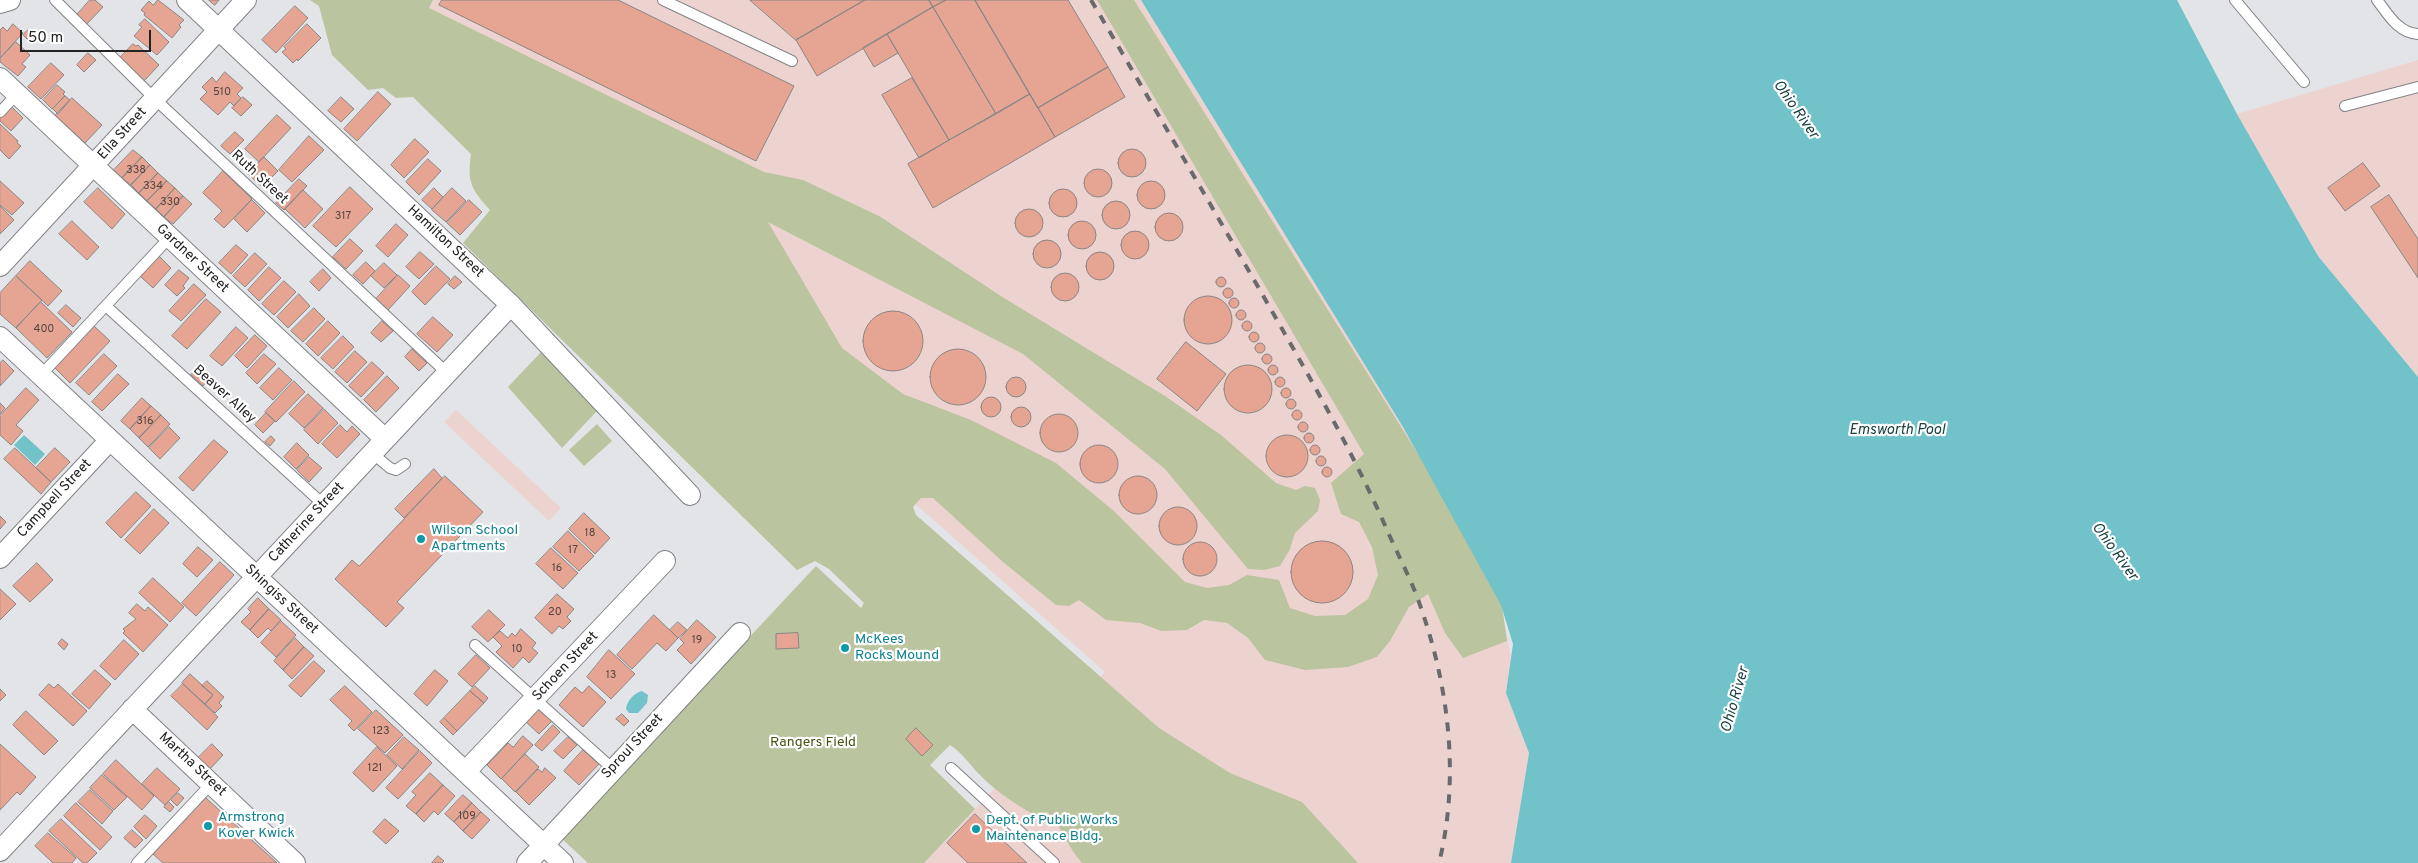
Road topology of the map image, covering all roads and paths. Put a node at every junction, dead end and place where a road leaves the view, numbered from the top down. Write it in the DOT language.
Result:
graph roads {
  1 [pos="10,0"];
  2 [pos="55,0"];
  3 [pos="187,0"];
  4 [pos="246,0"];
  5 [pos="663,0"];
  6 [pos="2235,0"];
  7 [pos="2377,0"];
  8 [pos="0,3"];
  9 [pos="218,30"];
  10 [pos="2418,34"];
  11 [pos="792,61"];
  12 [pos="0,78"];
  13 [pos="2304,82"];
  14 [pos="2418,87"];
  15 [pos="17,94"];
  16 [pos="155,99"];
  17 [pos="2346,106"];
  18 [pos="0,112"];
  19 [pos="93,167"];
  20 [pos="169,238"];
  21 [pos="0,266"];
  22 [pos="512,305"];
  23 [pos="106,306"];
  24 [pos="0,337"];
  25 [pos="447,373"];
  26 [pos="42,374"];
  27 [pos="110,440"];
  28 [pos="379,446"];
  29 [pos="405,464"];
  30 [pos="690,495"];
  31 [pos="324,505"];
  32 [pos="0,558"];
  33 [pos="665,561"];
  34 [pos="256,577"];
  35 [pos="740,633"];
  36 [pos="475,645"];
  37 [pos="536,699"];
  38 [pos="132,709"];
  39 [pos="951,768"];
  40 [pos="613,769"];
  41 [pos="466,771"];
  42 [pos="211,784"];
  43 [pos="543,845"];
  44 [pos="0,851"];
  45 [pos="137,863"];
  46 [pos="295,863"];
  47 [pos="527,863"];
  48 [pos="562,863"];
  49 [pos="1054,863"];
  1 -- 8 [label="street"];
  2 -- 16 [label="lane, Ruth Street"];
  3 -- 9 [label="street, Hamilton Street"];
  4 -- 9 [label="street, Ella Street"];
  5 -- 11 [label="lane"];
  6 -- 13 [label="lane"];
  7 -- 10 [label="lane"];
  9 -- 16 [label="street, Ella Street"];
  9 -- 22 [label="street, Hamilton Street"];
  12 -- 15 [label="street, Gardner Street"];
  14 -- 17 [label="lane"];
  15 -- 18 [label="lane"];
  15 -- 19 [label="street, Gardner Street"];
  16 -- 19 [label="street, Ella Street"];
  16 -- 25 [label="lane, Ruth Street"];
  19 -- 20 [label="street, Gardner Street"];
  19 -- 21 [label="street, Ella Street"];
  20 -- 23 [label="lane"];
  20 -- 28 [label="street, Gardner Street"];
  22 -- 25 [label="street, Catherine Street"];
  22 -- 30 [label="street, Hamilton Street"];
  23 -- 26 [label="lane"];
  23 -- 31 [label="lane, Beaver Alley"];
  24 -- 26 [label="street, Shingiss Street"];
  25 -- 28 [label="street, Catherine Street"];
  26 -- 27 [label="street, Shingiss Street"];
  27 -- 32 [label="street, Campbell Street"];
  27 -- 34 [label="street, Shingiss Street"];
  28 -- 29 [label="lane"];
  28 -- 31 [label="street, Catherine Street"];
  31 -- 34 [label="street, Catherine Street"];
  33 -- 37 [label="street, Schoen Street"];
  34 -- 38 [label="street, Catherine Street"];
  34 -- 41 [label="street, Shingiss Street"];
  35 -- 40 [label="street, Sproul Street"];
  36 -- 37 [label="lane"];
  37 -- 40 [label="lane"];
  37 -- 41 [label="street, Schoen Street"];
  38 -- 42 [label="street, Martha Street"];
  38 -- 44 [label="street, Catherine Street"];
  39 -- 49 [label="lane"];
  40 -- 43 [label="street, Sproul Street"];
  41 -- 43 [label="street, Shingiss Street"];
  42 -- 45 [label="lane"];
  42 -- 46 [label="street, Martha Street"];
  43 -- 47 [label="street, Sproul Street"];
  43 -- 48 [label="street, Shingiss Street"];
}
